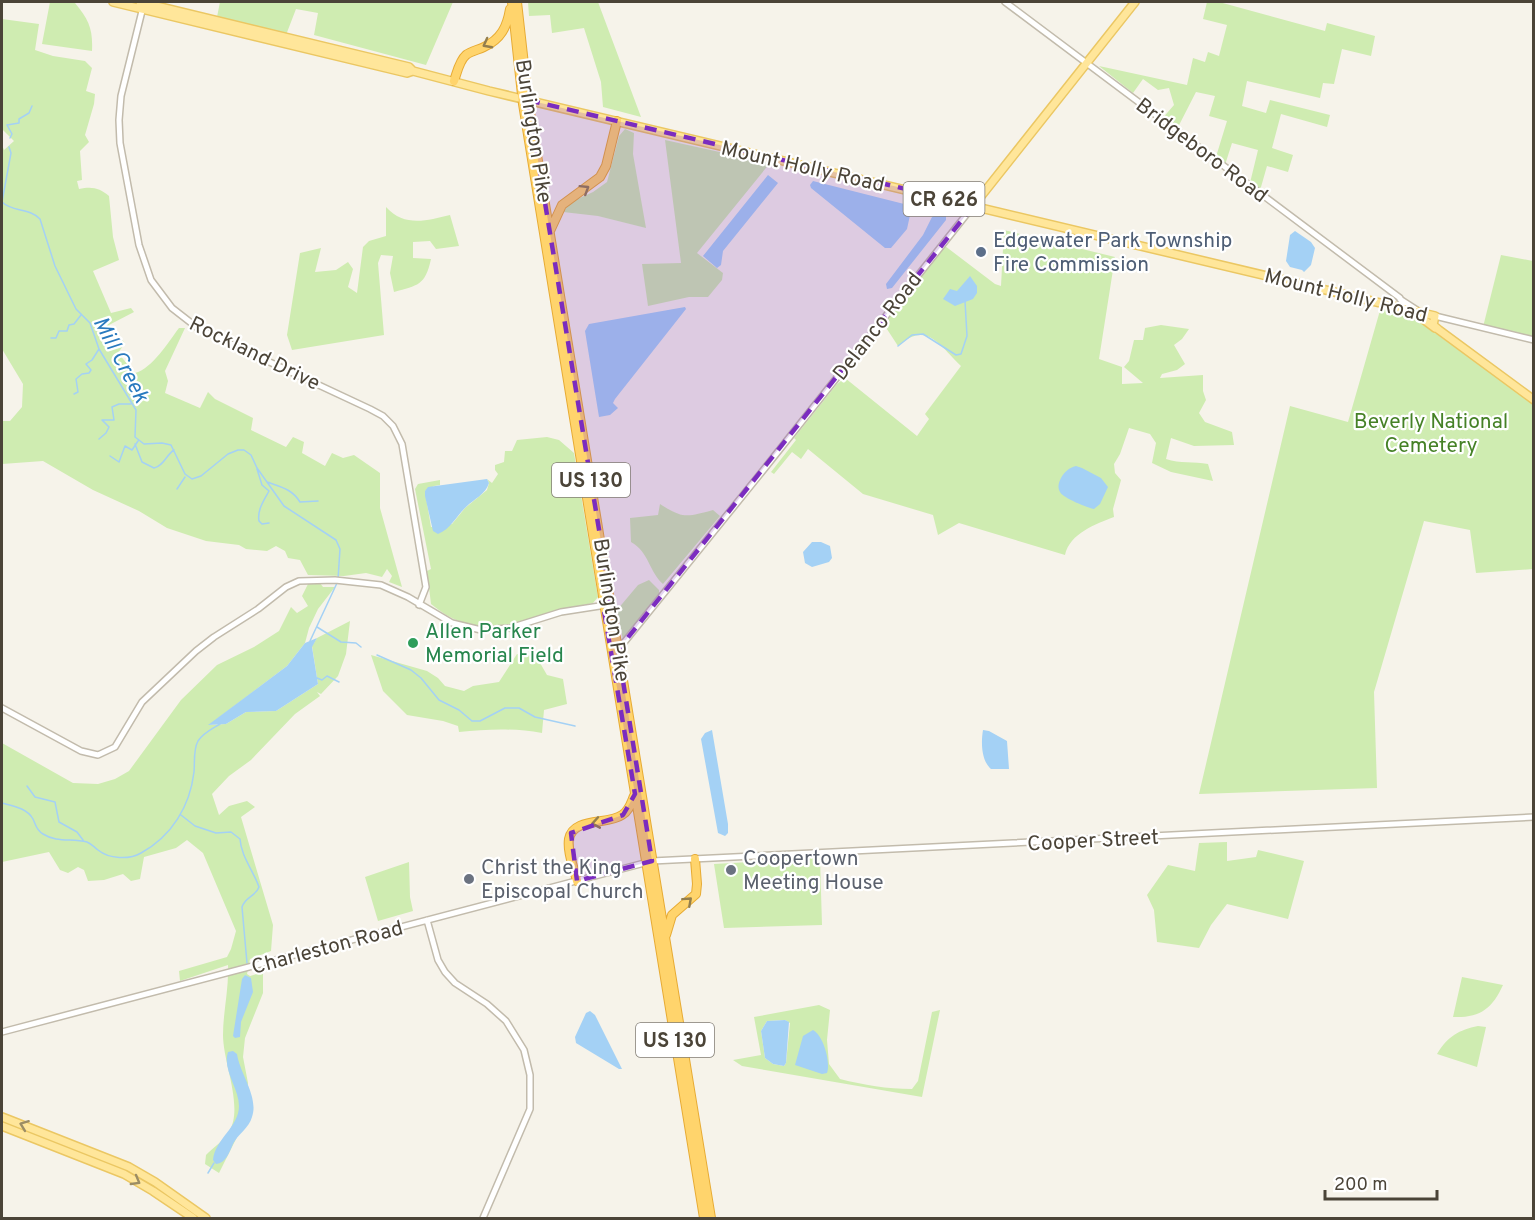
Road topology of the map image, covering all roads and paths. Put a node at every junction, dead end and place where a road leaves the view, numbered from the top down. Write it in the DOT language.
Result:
graph roads {
  1 [pos="113,2"];
  2 [pos="512,2"];
  3 [pos="518,2"];
  4 [pos="1005,2"];
  5 [pos="1135,2"];
  6 [pos="143,4"];
  7 [pos="1086,64"];
  8 [pos="454,81"];
  9 [pos="525,99"];
  10 [pos="617,121"];
  11 [pos="974,205"];
  12 [pos="550,232"];
  13 [pos="1400,298"];
  14 [pos="1402,308"];
  15 [pos="1410,310"];
  16 [pos="1421,313"];
  17 [pos="1435,316"];
  18 [pos="1439,330"];
  19 [pos="1533,339"];
  20 [pos="1533,400"];
  21 [pos="419,604"];
  22 [pos="607,604"];
  23 [pos="618,650"];
  24 [pos="2,708"];
  25 [pos="635,794"];
  26 [pos="1533,818"];
  27 [pos="695,859"];
  28 [pos="649,861"];
  29 [pos="577,881"];
  30 [pos="427,920"];
  31 [pos="665,939"];
  32 [pos="2,1032"];
  33 [pos="2,1117"];
  34 [pos="2,1126"];
  35 [pos="193,1218"];
  36 [pos="206,1218"];
  37 [pos="483,1218"];
  38 [pos="704,1218"];
  39 [pos="711,1218"];
  1 -- 6 [label="main road, CR 626"];
  2 -- 8 [label="highway, one-way"];
  2 -- 9 [label="highway, Burlington Pike / US 130"];
  3 -- 9 [label="highway, Burlington Pike / US 130"];
  4 -- 7 [label="street, Bridgeboro Road"];
  5 -- 7 [label="main road, Delanco Road"];
  6 -- 8 [label="main road, CR 626"];
  6 -- 21 [label="street, Rockland Drive"];
  7 -- 11 [label="main road, Delanco Road"];
  7 -- 13 [label="street, Bridgeboro Road"];
  8 -- 9 [label="main road, CR 626"];
  9 -- 10 [label="main road, Mount Holly Road / CR 626"];
  9 -- 12 [label="highway, Burlington Pike / US 130"];
  9 -- 22 [label="highway, Burlington Pike / US 130"];
  10 -- 11 [label="main road, Mount Holly Road / CR 626"];
  12 -- 10 [label="highway, one-way"];
  11 -- 14 [label="main road, Mount Holly Road / CR 626"];
  11 -- 23 [label="street, Delanco Road"];
  12 -- 22 [label="highway, Burlington Pike / US 130"];
  13 -- 14 [label="street"];
  13 -- 16 [label="street, Bridgeboro Road"];
  14 -- 15 [label="main road, Mount Holly Road / CR 626"];
  15 -- 16 [label="main road, Mount Holly Road / CR 626"];
  15 -- 18 [label="main road"];
  16 -- 17 [label="main road, Mount Holly Road / CR 626"];
  17 -- 18 [label="main road"];
  17 -- 19 [label="street, Mount Holly Road"];
  18 -- 20 [label="main road"];
  21 -- 22 [label="street"];
  21 -- 24 [label="street"];
  22 -- 23 [label="highway, Burlington Pike / US 130"];
  22 -- 25 [label="highway, Burlington Pike / US 130"];
  23 -- 28 [label="highway, Burlington Pike / US 130"];
  25 -- 28 [label="highway, Burlington Pike / US 130"];
  25 -- 29 [label="highway, one-way"];
  26 -- 27 [label="street, Cooper Street"];
  27 -- 28 [label="street, Cooper Street"];
  31 -- 27 [label="highway, one-way"];
  28 -- 29 [label="street, Charleston Road"];
  28 -- 31 [label="highway, Burlington Pike / US 130"];
  28 -- 38 [label="highway, Burlington Pike / US 130"];
  29 -- 30 [label="street, Charleston Road"];
  30 -- 32 [label="street, Charleston Road"];
  30 -- 37 [label="street"];
  31 -- 39 [label="highway, Burlington Pike / US 130"];
  36 -- 33 [label="main road, one-way"];
  34 -- 35 [label="main road, one-way"];
}
